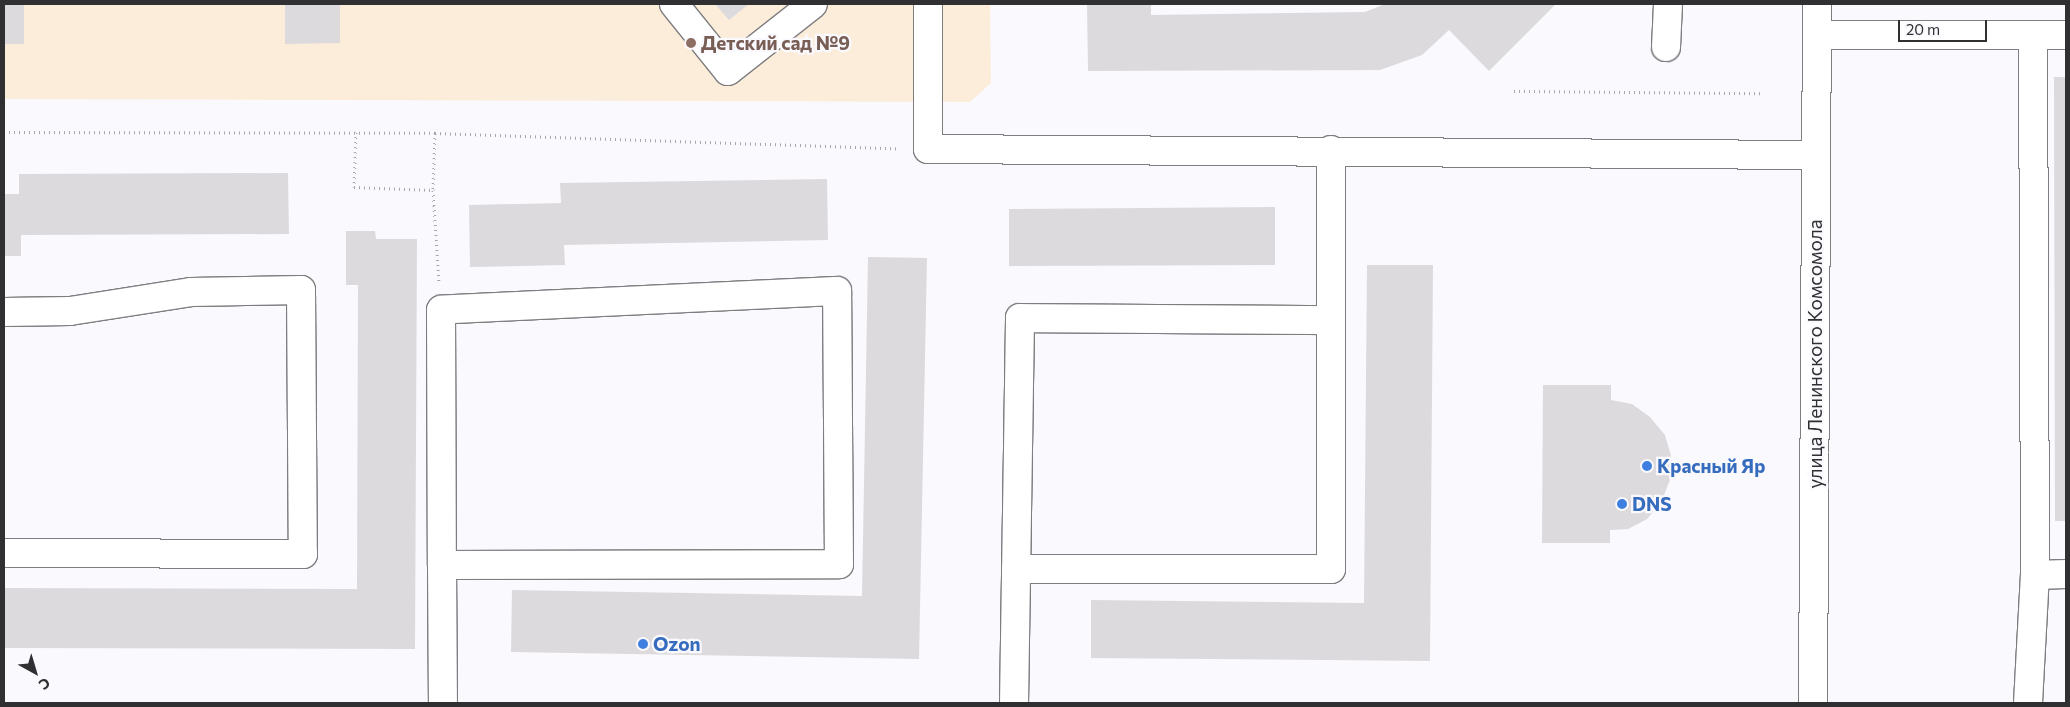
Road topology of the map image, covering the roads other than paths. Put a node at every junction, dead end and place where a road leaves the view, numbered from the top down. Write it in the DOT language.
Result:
graph roads {
  1 [pos="674,4"];
  2 [pos="813,4"];
  3 [pos="928,4"];
  4 [pos="1668,4"];
  5 [pos="1817,4"];
  6 [pos="1817,35"];
  7 [pos="2033,35"];
  8 [pos="2066,35"];
  9 [pos="1666,47"];
  10 [pos="1331,150"];
  11 [pos="1816,155"];
  12 [pos="4,312"];
  13 [pos="1331,320"];
  14 [pos="4,553"];
  15 [pos="442,566"];
  16 [pos="1016,569"];
  17 [pos="2035,574"];
  18 [pos="2066,574"];
  19 [pos="443,703"];
  20 [pos="1014,703"];
  21 [pos="1813,703"];
  22 [pos="2028,703"];
  1 -- 2 [label="main road"];
  3 -- 10 [label="main road"];
  4 -- 9 [label="main road"];
  5 -- 6 [label="main road, улица Ленинского Комсомола"];
  6 -- 7 [label="main road"];
  6 -- 11 [label="main road, улица Ленинского Комсомола"];
  7 -- 8 [label="main road"];
  7 -- 17 [label="main road"];
  10 -- 11 [label="main road"];
  10 -- 13 [label="main road"];
  11 -- 21 [label="main road, улица Ленинского Комсомола"];
  12 -- 14 [label="main road"];
  13 -- 16 [label="main road"];
  13 -- 16 [label="main road"];
  15 -- 15 [label="main road"];
  15 -- 19 [label="main road"];
  16 -- 20 [label="main road"];
  17 -- 18 [label="main road"];
  17 -- 22 [label="main road"];
}
